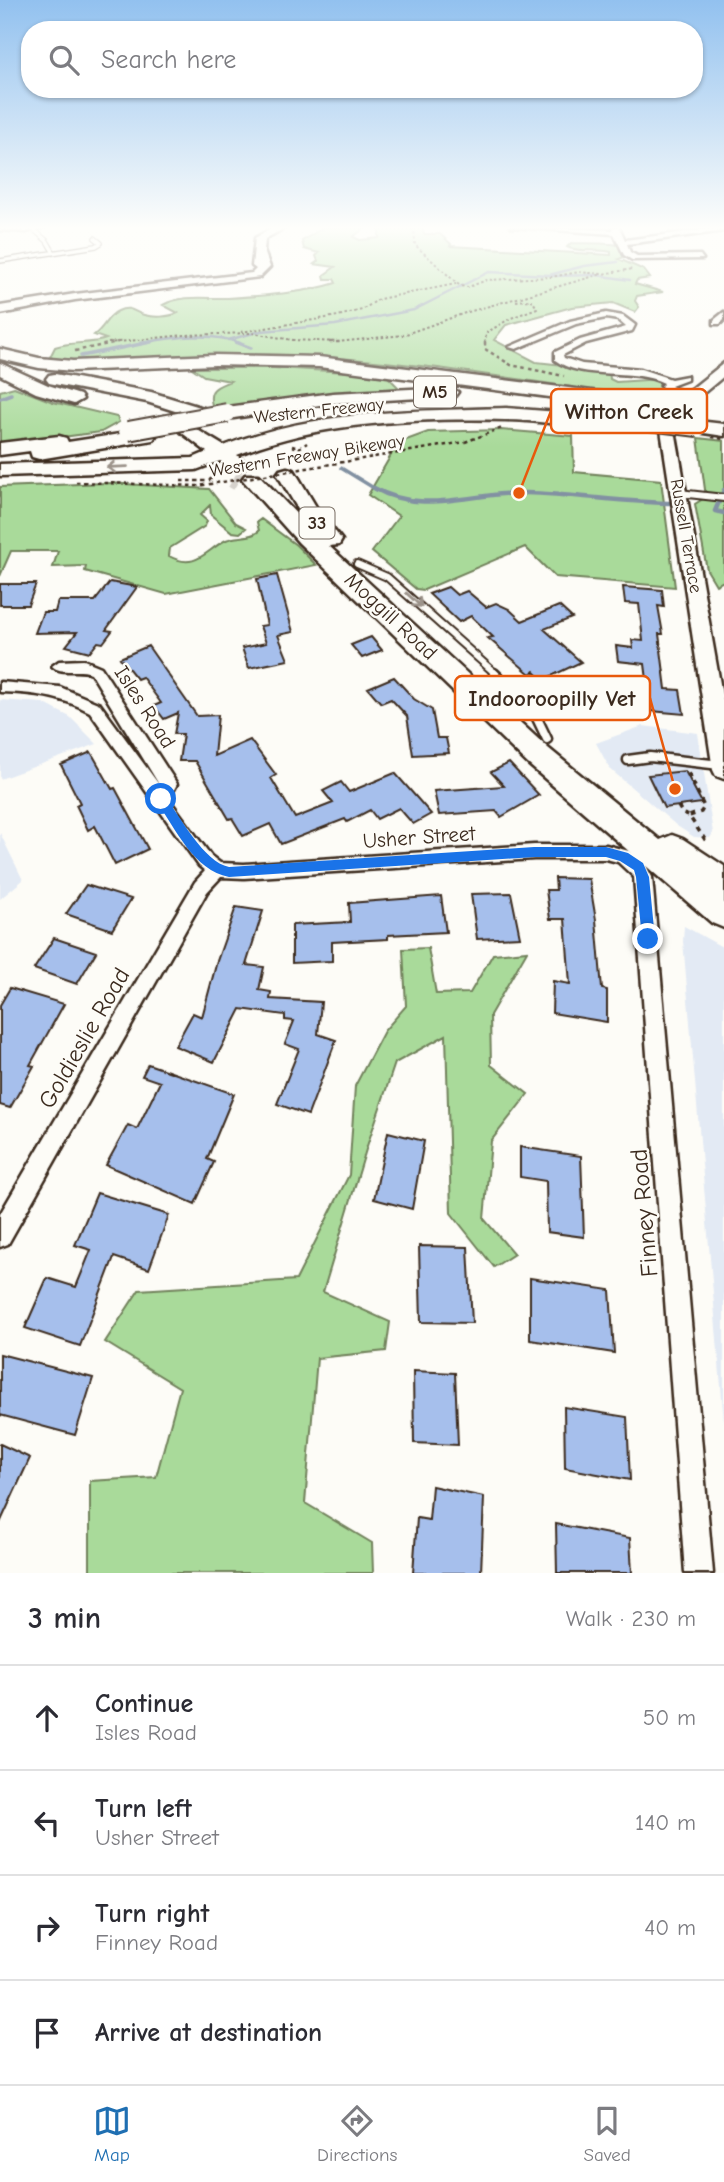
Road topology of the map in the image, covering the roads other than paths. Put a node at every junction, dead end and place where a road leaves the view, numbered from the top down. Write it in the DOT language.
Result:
graph roads {
  1 [pos="55,300"];
  2 [pos="0,310"];
  3 [pos="513,347"];
  4 [pos="0,355"];
  5 [pos="354,365"];
  6 [pos="724,367"];
  7 [pos="0,368"];
  8 [pos="684,378"];
  9 [pos="670,382"];
  10 [pos="73,383"];
  11 [pos="686,397"];
  12 [pos="86,402"];
  13 [pos="643,410"];
  14 [pos="724,416"];
  15 [pos="221,418"];
  16 [pos="701,420"];
  17 [pos="327,424"];
  18 [pos="724,430"];
  19 [pos="137,434"];
  20 [pos="252,440"];
  21 [pos="0,449"];
  22 [pos="0,458"];
  23 [pos="278,462"];
  24 [pos="0,470"];
  25 [pos="231,474"];
  26 [pos="679,493"];
  27 [pos="724,498"];
  28 [pos="59,666"];
  29 [pos="0,687"];
  30 [pos="628,760"];
  31 [pos="724,768"];
  32 [pos="161,799"];
  33 [pos="623,856"];
  34 [pos="217,870"];
  35 [pos="724,884"];
  36 [pos="724,913"];
  37 [pos="0,1236"];
  38 [pos="699,1573"];
  1 -- 2 [label="main road"];
  3 -- 9 [label="street"];
  4 -- 5 [label="highway"];
  4 -- 10 [label="highway, Moggill Road / 33"];
  5 -- 10 [label="highway"];
  5 -- 13 [label="highway"];
  6 -- 11 [label="main road, Russell Terrace"];
  7 -- 12 [label="highway"];
  8 -- 9 [label="street"];
  9 -- 11 [label="street"];
  10 -- 12 [label="highway"];
  10 -- 15 [label="highway, Moggill Road / 33"];
  11 -- 26 [label="main road, Russell Terrace"];
  12 -- 25 [label="highway"];
  13 -- 15 [label="highway, Western Freeway / M5"];
  13 -- 16 [label="highway, Western Freeway / M5, bridge"];
  13 -- 17 [label="highway"];
  14 -- 16 [label="highway, Western Freeway / M5"];
  15 -- 19 [label="highway, Western Freeway / M5"];
  15 -- 20 [label="highway, Moggill Road / 33"];
  16 -- 18 [label="highway, Western Freeway / M5"];
  17 -- 20 [label="highway"];
  17 -- 23 [label="highway"];
  19 -- 21 [label="highway, Western Freeway / M5"];
  19 -- 22 [label="highway, Western Freeway / M5"];
  20 -- 23 [label="highway, Moggill Road / 33"];
  20 -- 25 [label="highway"];
  23 -- 35 [label="highway, Moggill Road / 33, one-way"];
  25 -- 24 [label="highway, one-way"];
  25 -- 36 [label="highway, Moggill Road / 33"];
  26 -- 27 [label="lane"];
  26 -- 31 [label="main road, Russell Terrace"];
  28 -- 32 [label="street, Isles Road"];
  29 -- 32 [label="street, Isles Road"];
  30 -- 31 [label="lane"];
  32 -- 34 [label="street, Isles Road"];
  33 -- 34 [label="street, Usher Street"];
  33 -- 38 [label="street, Finney Road"];
  34 -- 37 [label="street, Goldieslie Road"];
}
